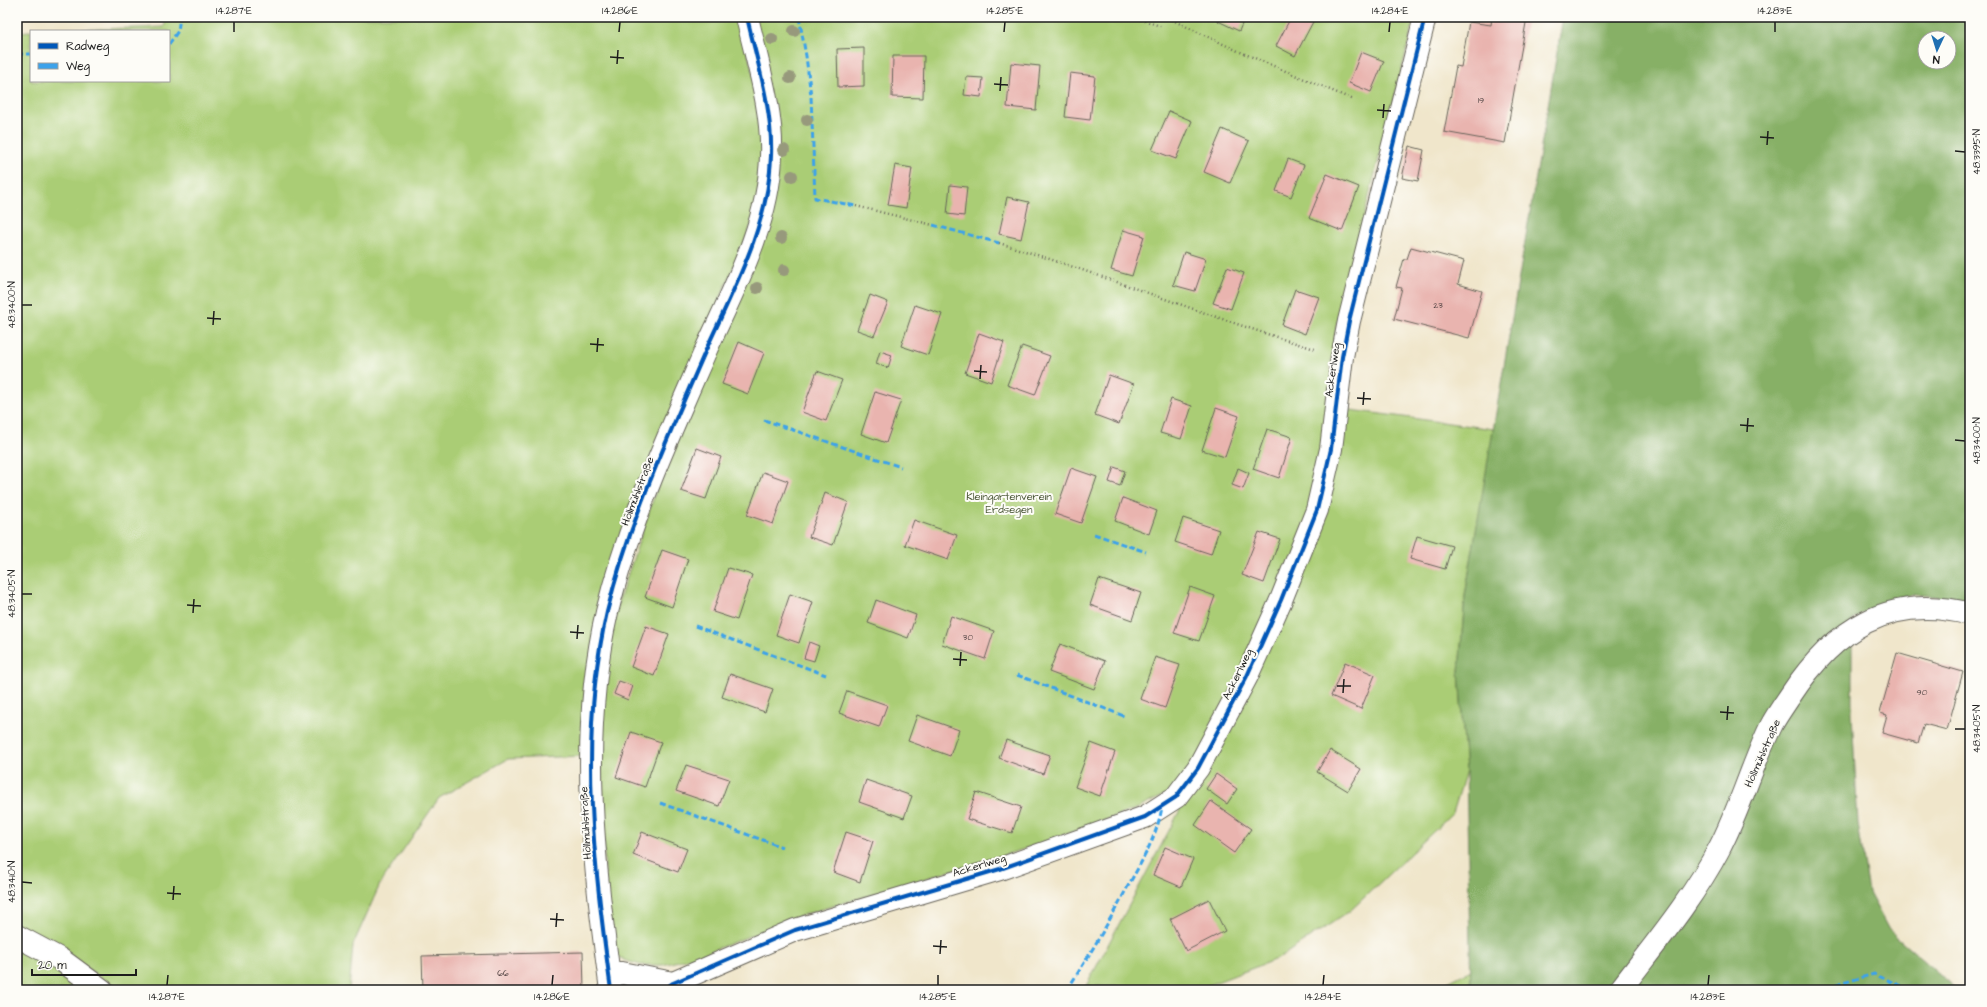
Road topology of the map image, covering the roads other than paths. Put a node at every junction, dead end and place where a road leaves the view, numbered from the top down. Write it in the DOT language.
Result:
graph roads {
  1 [pos="747,17"];
  2 [pos="1425,17"];
  3 [pos="1970,614"];
  4 [pos="17,936"];
  5 [pos="610,982"];
  6 [pos="668,986"];
  7 [pos="102,990"];
  8 [pos="1620,990"];
  1 -- 5 [label="street, Höllmühlstraße"];
  2 -- 6 [label="street, Ackerlweg"];
  3 -- 8 [label="street, Höllmühlstraße"];
  4 -- 7 [label="street"];
  5 -- 6 [label="street, Ackerlweg"];
}
